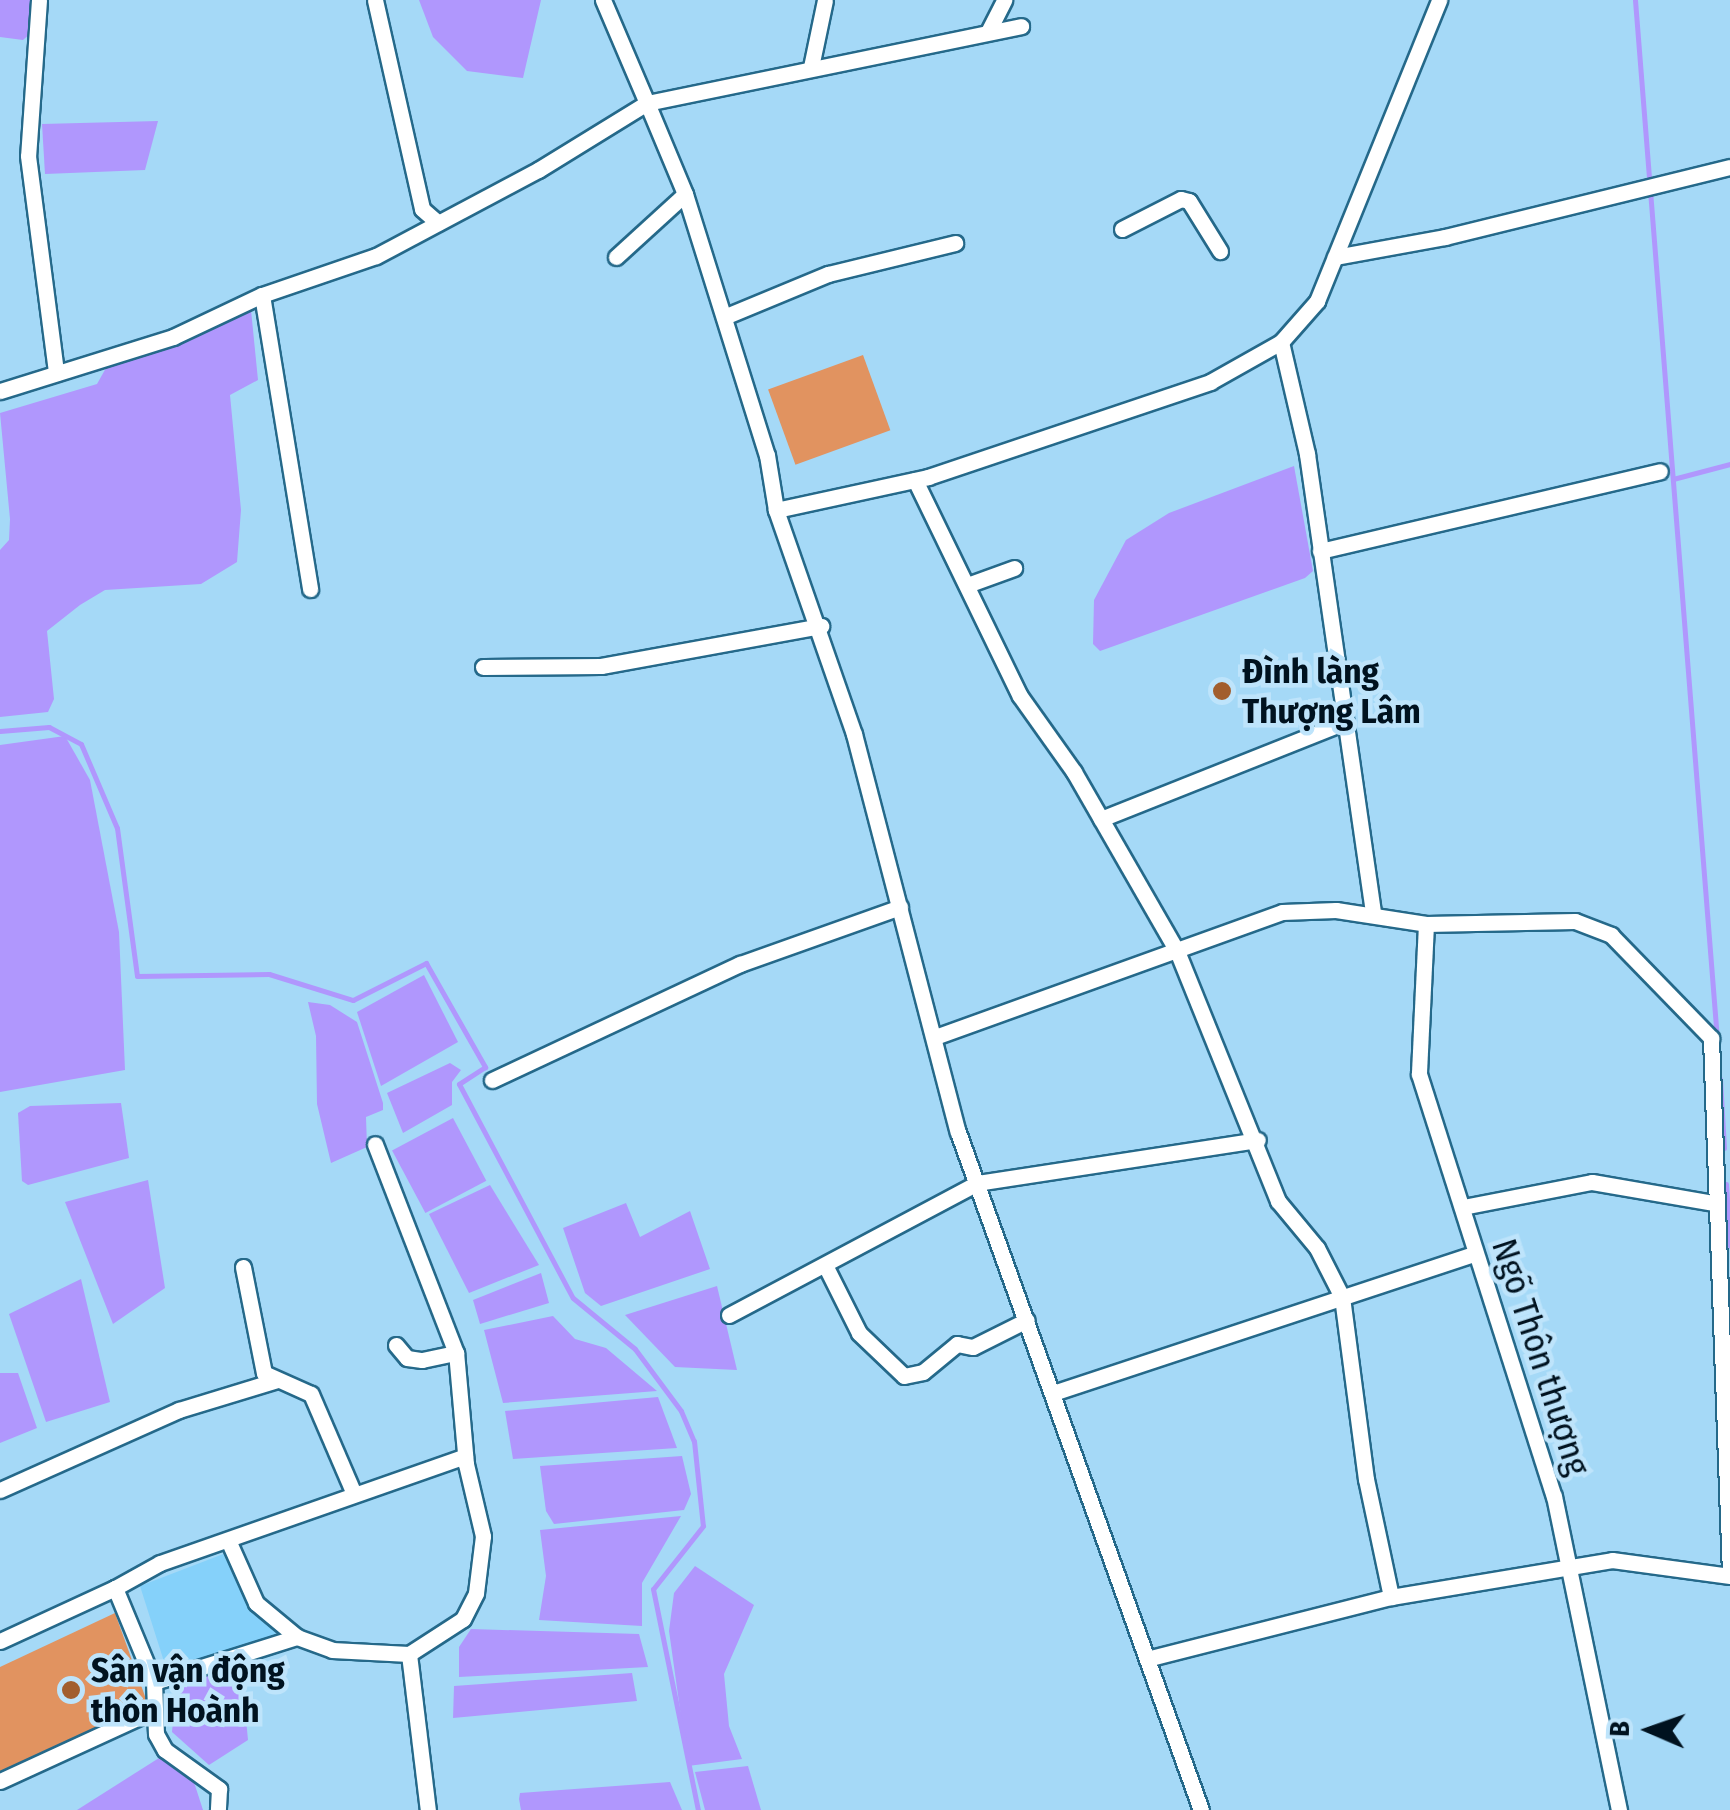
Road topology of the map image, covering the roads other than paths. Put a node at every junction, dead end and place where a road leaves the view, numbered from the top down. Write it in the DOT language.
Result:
graph roads {
  1 [pos="39,0"];
  2 [pos="376,0"];
  3 [pos="603,0"];
  4 [pos="825,0"];
  5 [pos="1004,0"];
  6 [pos="1439,0"];
  7 [pos="1020,26"];
  8 [pos="988,32"];
  9 [pos="811,67"];
  10 [pos="647,103"];
  11 [pos="1730,167"];
  12 [pos="685,194"];
  13 [pos="438,223"];
  14 [pos="1122,229"];
  15 [pos="955,243"];
  16 [pos="1220,252"];
  17 [pos="616,257"];
  18 [pos="1335,257"];
  19 [pos="262,295"];
  20 [pos="724,317"];
  21 [pos="1281,342"];
  22 [pos="56,374"];
  23 [pos="0,391"];
  24 [pos="1660,471"];
  25 [pos="915,480"];
  26 [pos="776,510"];
  27 [pos="1320,551"];
  28 [pos="1014,568"];
  29 [pos="970,584"];
  30 [pos="310,589"];
  31 [pos="820,626"];
  32 [pos="483,667"];
  33 [pos="1345,722"];
  34 [pos="1101,820"];
  35 [pos="900,906"];
  36 [pos="1373,914"];
  37 [pos="1426,924"];
  38 [pos="1177,951"];
  39 [pos="935,1037"];
  40 [pos="492,1080"];
  41 [pos="1258,1140"];
  42 [pos="375,1144"];
  43 [pos="977,1183"];
  44 [pos="1714,1202"];
  45 [pos="1463,1207"];
  46 [pos="1723,1245"];
  47 [pos="1474,1254"];
  48 [pos="825,1265"];
  49 [pos="244,1267"];
  50 [pos="1342,1297"];
  51 [pos="730,1315"];
  52 [pos="1027,1320"];
  53 [pos="396,1345"];
  54 [pos="456,1353"];
  55 [pos="278,1380"];
  56 [pos="1053,1393"];
  57 [pos="465,1456"];
  58 [pos="0,1490"];
  59 [pos="354,1494"];
  60 [pos="228,1540"];
  61 [pos="1570,1569"];
  62 [pos="1730,1576"];
  63 [pos="115,1588"];
  64 [pos="1392,1598"];
  65 [pos="297,1637"];
  66 [pos="0,1640"];
  67 [pos="409,1654"];
  68 [pos="1146,1659"];
  69 [pos="154,1682"];
  70 [pos="139,1717"];
  71 [pos="0,1781"];
  72 [pos="218,1810"];
  73 [pos="428,1810"];
  74 [pos="1202,1810"];
  75 [pos="1619,1810"];
  1 -- 22 [label="street"];
  2 -- 13 [label="street"];
  3 -- 10 [label="street"];
  4 -- 9 [label="street"];
  5 -- 8 [label="street"];
  6 -- 18 [label="street"];
  7 -- 8 [label="street"];
  8 -- 9 [label="street"];
  9 -- 10 [label="street"];
  10 -- 12 [label="street"];
  10 -- 13 [label="street"];
  11 -- 18 [label="street"];
  12 -- 17 [label="street"];
  12 -- 20 [label="street"];
  13 -- 19 [label="street"];
  14 -- 16 [label="street"];
  15 -- 20 [label="street"];
  18 -- 21 [label="street"];
  19 -- 22 [label="street"];
  19 -- 30 [label="street"];
  20 -- 26 [label="street"];
  21 -- 25 [label="street"];
  21 -- 27 [label="street"];
  22 -- 23 [label="street"];
  24 -- 27 [label="street"];
  25 -- 26 [label="street"];
  25 -- 29 [label="street"];
  26 -- 31 [label="street"];
  27 -- 33 [label="street"];
  28 -- 29 [label="street"];
  29 -- 34 [label="street"];
  31 -- 32 [label="street"];
  31 -- 35 [label="street"];
  33 -- 34 [label="street"];
  33 -- 36 [label="street"];
  34 -- 38 [label="street"];
  35 -- 39 [label="street"];
  35 -- 40 [label="street"];
  36 -- 37 [label="street"];
  36 -- 38 [label="street"];
  37 -- 44 [label="street"];
  37 -- 45 [label="street, Ngõ Thôn thượng"];
  38 -- 39 [label="street"];
  38 -- 41 [label="street"];
  39 -- 43 [label="street"];
  41 -- 43 [label="street"];
  41 -- 50 [label="street"];
  42 -- 54 [label="street"];
  43 -- 48 [label="street"];
  43 -- 52 [label="street"];
  44 -- 45 [label="street"];
  44 -- 46 [label="street"];
  45 -- 47 [label="street, Ngõ Thôn thượng"];
  46 -- 62 [label="street"];
  47 -- 50 [label="street"];
  47 -- 61 [label="street, Ngõ Thôn thượng"];
  48 -- 51 [label="street"];
  48 -- 52 [label="street"];
  49 -- 55 [label="street"];
  50 -- 56 [label="street"];
  50 -- 64 [label="street"];
  52 -- 56 [label="street"];
  53 -- 54 [label="street"];
  54 -- 57 [label="street"];
  55 -- 58 [label="street"];
  55 -- 59 [label="street"];
  56 -- 68 [label="street"];
  57 -- 59 [label="street"];
  57 -- 67 [label="street"];
  59 -- 60 [label="street"];
  60 -- 63 [label="street"];
  60 -- 65 [label="street"];
  61 -- 62 [label="street"];
  61 -- 64 [label="street"];
  61 -- 75 [label="street, Ngõ Thôn thượng"];
  63 -- 66 [label="street"];
  63 -- 69 [label="street"];
  64 -- 68 [label="street"];
  65 -- 67 [label="street"];
  65 -- 69 [label="street"];
  67 -- 73 [label="street"];
  68 -- 74 [label="street"];
  69 -- 72 [label="street"];
  70 -- 71 [label="street"];
}
